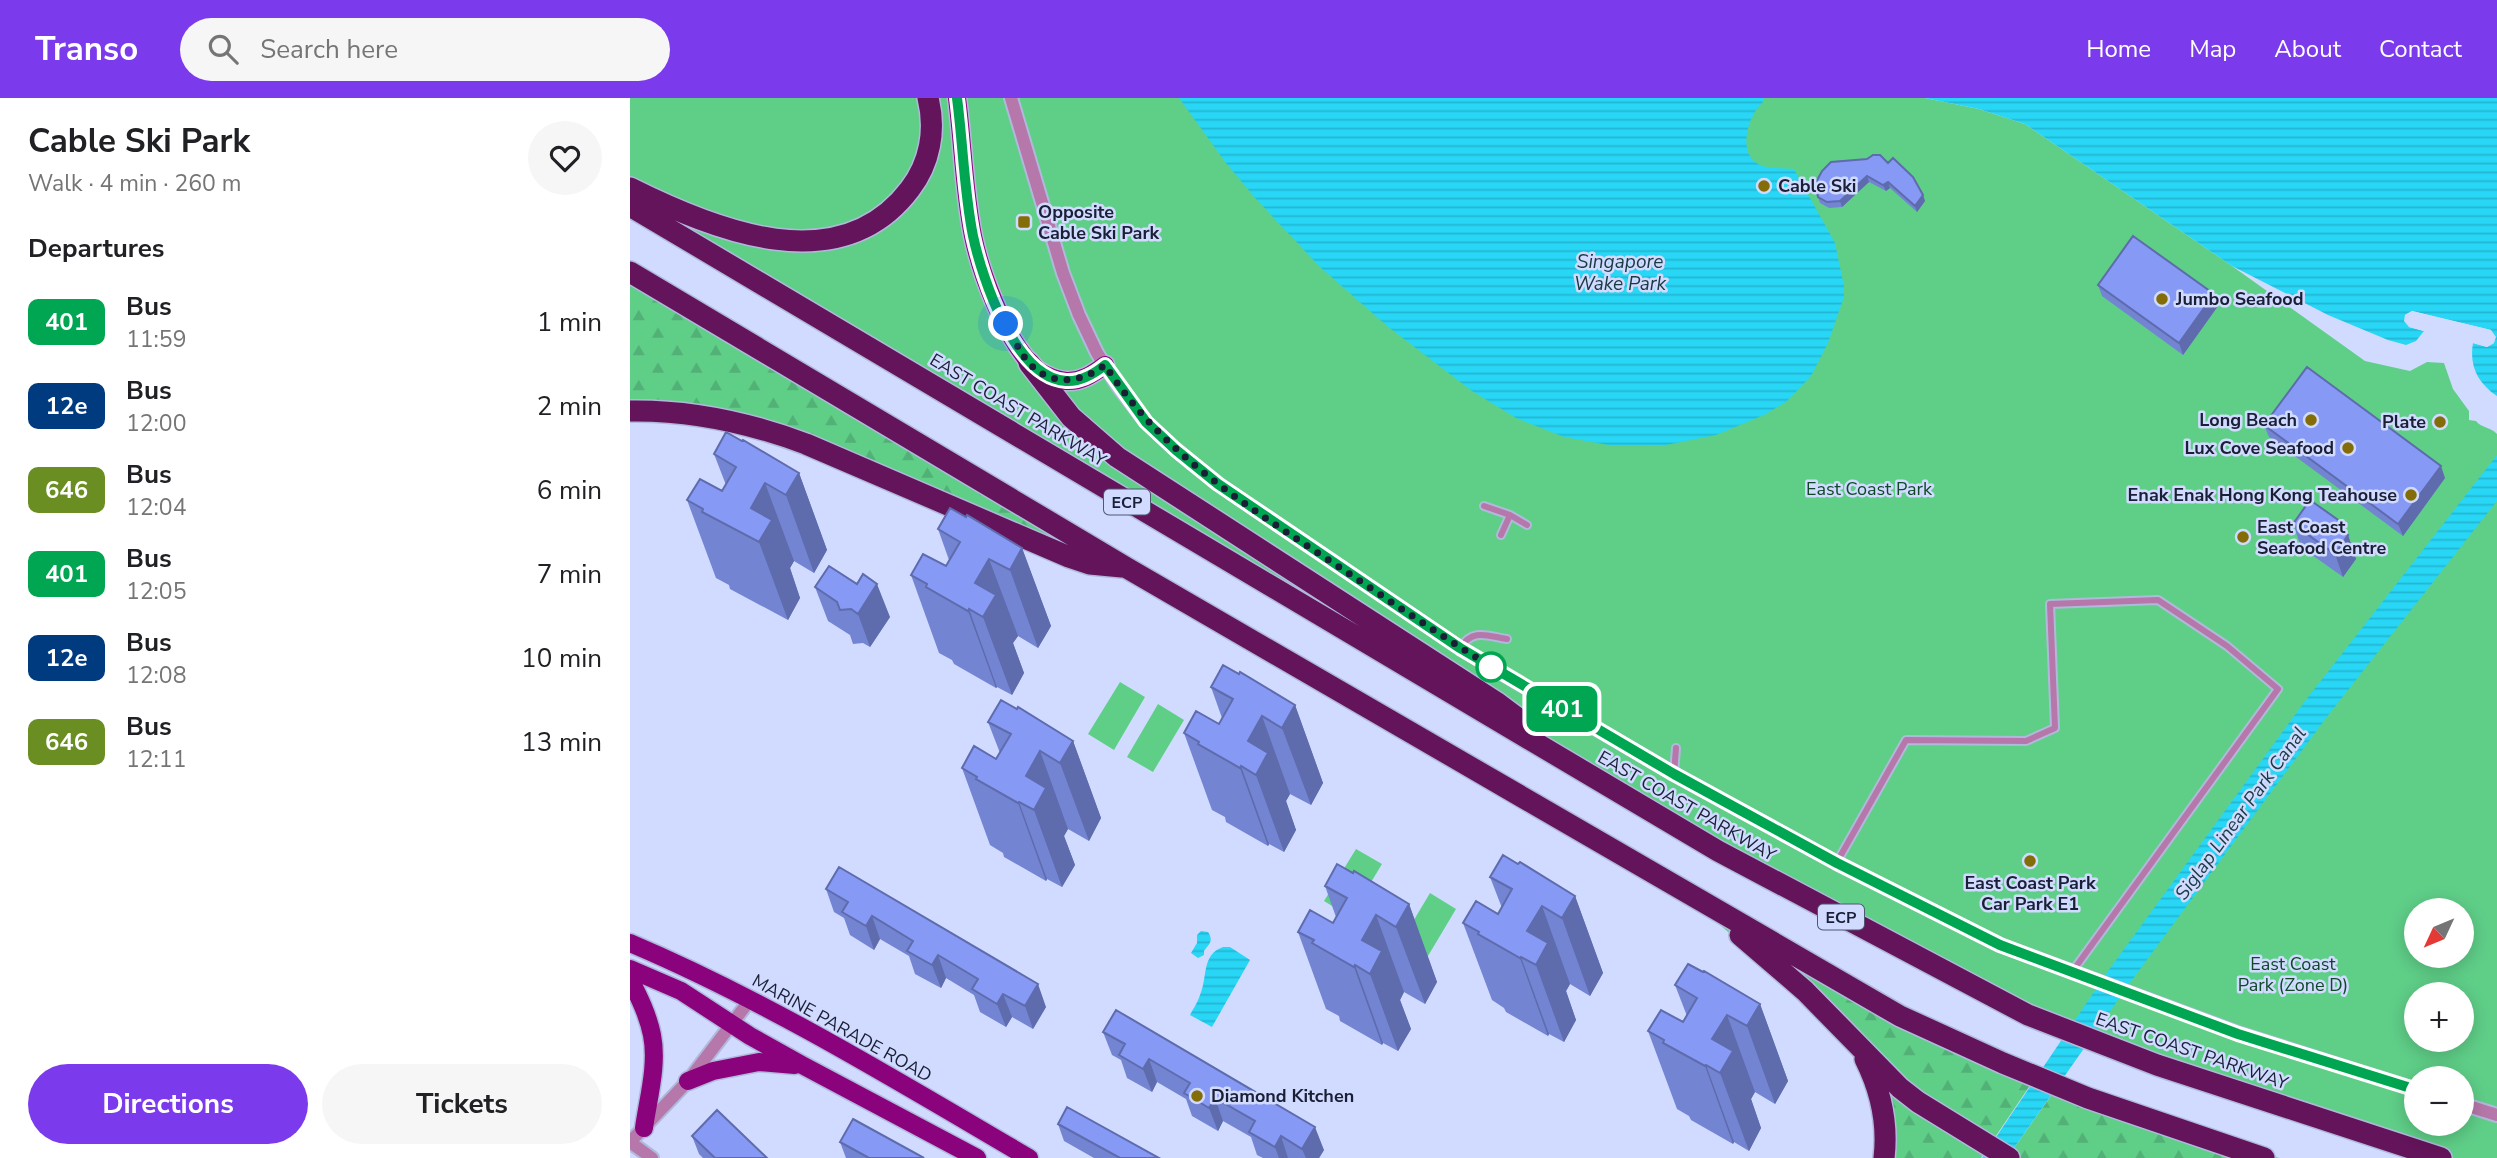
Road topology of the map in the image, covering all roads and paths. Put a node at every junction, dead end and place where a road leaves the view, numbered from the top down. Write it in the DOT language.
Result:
graph roads {
  1 [pos="928,98"];
  2 [pos="957,98"];
  3 [pos="1011,98"];
  4 [pos="630,188"];
  5 [pos="630,206"];
  6 [pos="630,272"];
  7 [pos="1029,363"];
  8 [pos="1105,365"];
  9 [pos="630,411"];
  10 [pos="1484,506"];
  11 [pos="1510,515"];
  12 [pos="1527,525"];
  13 [pos="1501,536"];
  14 [pos="1127,568"];
  15 [pos="1507,639"];
  16 [pos="1460,648"];
  17 [pos="1676,748"];
  18 [pos="1674,774"];
  19 [pos="1625,797"];
  20 [pos="1837,863"];
  21 [pos="1698,900"];
  22 [pos="630,943"];
  23 [pos="630,969"];
  24 [pos="2071,972"];
  25 [pos="630,979"];
  26 [pos="750,1000"];
  27 [pos="731,1024"];
  28 [pos="1858,1045"];
  29 [pos="802,1065"];
  30 [pos="688,1081"];
  31 [pos="2404,1086"];
  32 [pos="2474,1108"];
  33 [pos="2497,1115"];
  34 [pos="643,1128"];
  35 [pos="630,1142"];
  36 [pos="652,1158"];
  37 [pos="977,1158"];
  38 [pos="1029,1158"];
  39 [pos="1884,1158"];
  40 [pos="2009,1158"];
  41 [pos="2264,1158"];
  42 [pos="2441,1158"];
  1 -- 4 [label="highway"];
  2 -- 7 [label="main road"];
  3 -- 8 [label="street"];
  5 -- 19 [label="highway, EAST COAST PARKWAY / ECP"];
  6 -- 14 [label="highway"];
  7 -- 8 [label="main road"];
  7 -- 19 [label="highway"];
  8 -- 16 [label="street"];
  9 -- 14 [label="highway"];
  10 -- 11 [label="lane"];
  11 -- 12 [label="lane"];
  11 -- 13 [label="lane"];
  14 -- 21 [label="highway"];
  15 -- 16 [label="lane"];
  16 -- 18 [label="street"];
  17 -- 18 [label="lane"];
  18 -- 20 [label="street"];
  19 -- 42 [label="highway, EAST COAST PARKWAY / ECP"];
  20 -- 24 [label="street"];
  20 -- 24 [label="lane"];
  21 -- 28 [label="highway"];
  21 -- 41 [label="highway"];
  22 -- 26 [label="main road, MARINE PARADE ROAD"];
  23 -- 27 [label="main road"];
  24 -- 31 [label="street"];
  25 -- 34 [label="main road"];
  26 -- 27 [label="street"];
  26 -- 38 [label="main road, MARINE PARADE ROAD"];
  27 -- 29 [label="main road"];
  27 -- 30 [label="street"];
  28 -- 39 [label="highway"];
  28 -- 40 [label="highway"];
  29 -- 30 [label="main road"];
  29 -- 37 [label="main road"];
  30 -- 34 [label="street"];
  32 -- 33 [label="street"];
  34 -- 35 [label="street"];
  35 -- 36 [label="street"];
}
